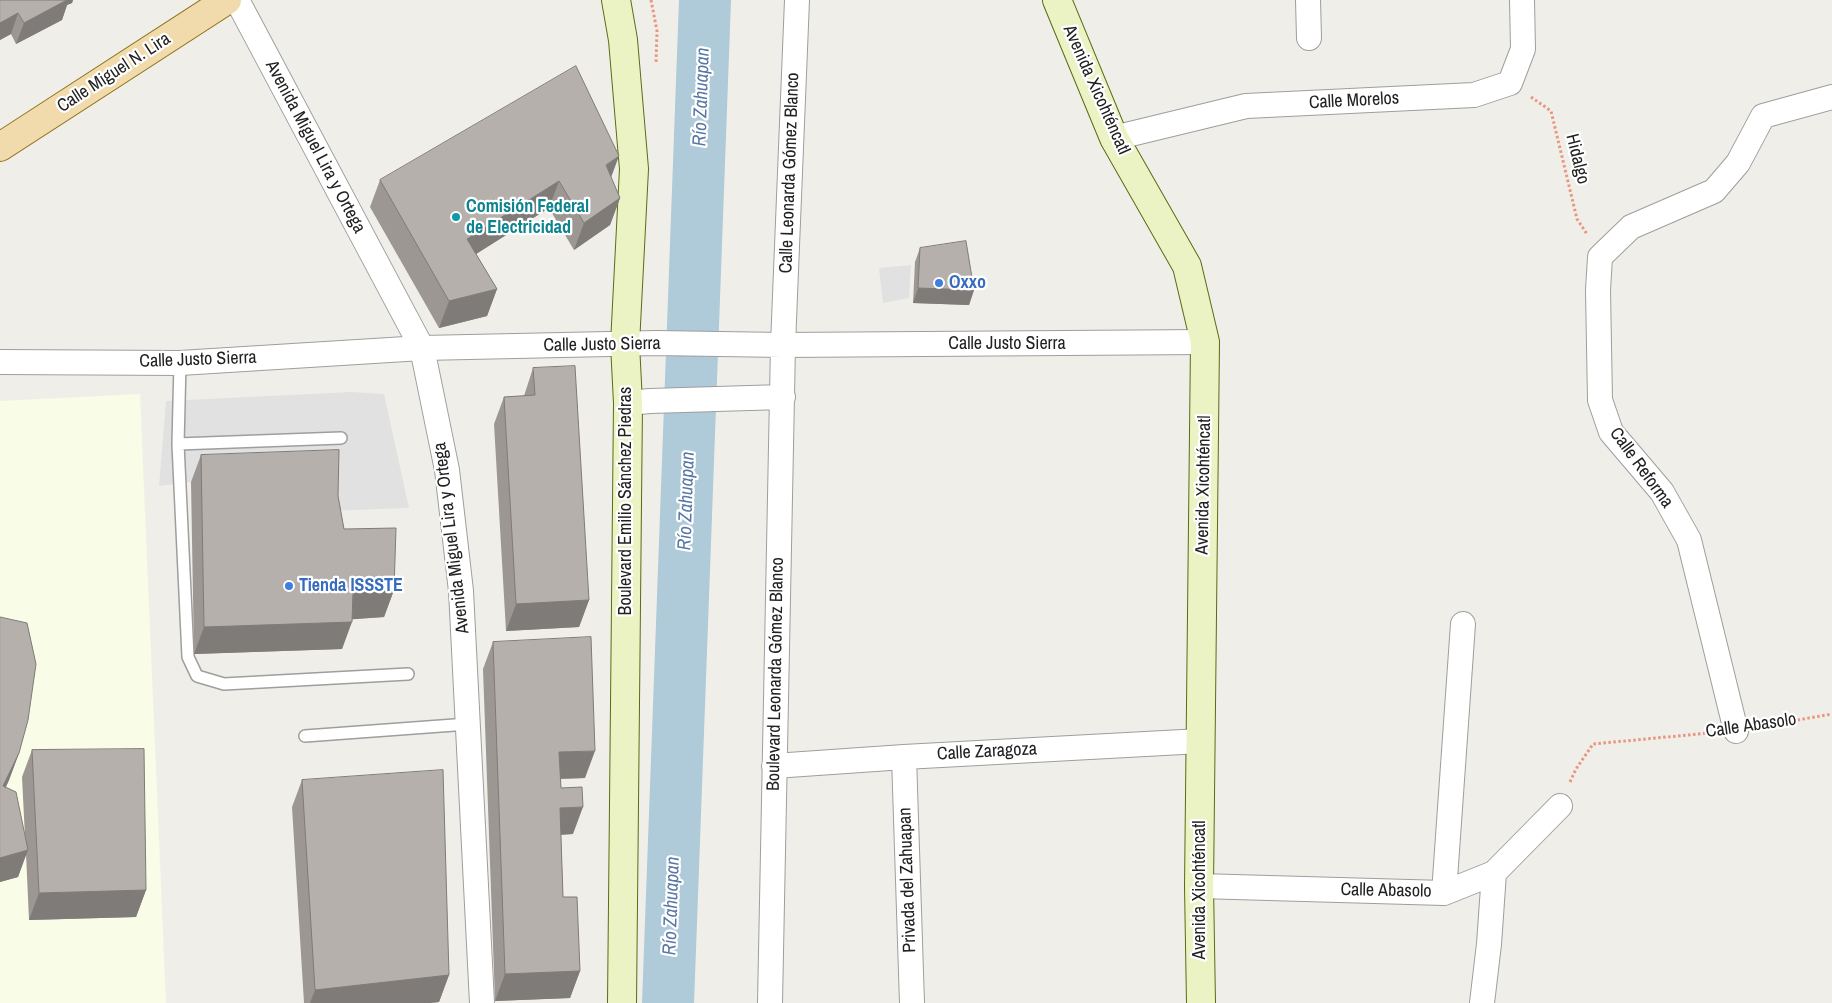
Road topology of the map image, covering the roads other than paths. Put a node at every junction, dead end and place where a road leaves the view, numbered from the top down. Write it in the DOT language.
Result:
graph roads {
  1 [pos="227,0"];
  2 [pos="236,0"];
  3 [pos="616,0"];
  4 [pos="797,0"];
  5 [pos="1057,0"];
  6 [pos="1308,0"];
  7 [pos="1522,0"];
  8 [pos="1309,38"];
  9 [pos="1832,97"];
  10 [pos="1114,138"];
  11 [pos="0,147"];
  12 [pos="1205,342"];
  13 [pos="625,344"];
  14 [pos="783,345"];
  15 [pos="422,348"];
  16 [pos="0,362"];
  17 [pos="180,363"];
  18 [pos="782,397"];
  19 [pos="628,403"];
  20 [pos="341,438"];
  21 [pos="178,444"];
  22 [pos="1463,624"];
  23 [pos="408,674"];
  24 [pos="468,724"];
  25 [pos="1736,730"];
  26 [pos="305,736"];
  27 [pos="1201,741"];
  28 [pos="904,757"];
  29 [pos="774,766"];
  30 [pos="1560,806"];
  31 [pos="1494,873"];
  32 [pos="1199,886"];
  33 [pos="1444,893"];
  34 [pos="482,1003"];
  35 [pos="622,1003"];
  36 [pos="770,1003"];
  37 [pos="912,1003"];
  38 [pos="1201,1003"];
  39 [pos="1482,1003"];
  1 -- 11 [label="main road, Calle Miguel N. Lira"];
  2 -- 15 [label="street, Avenida Miguel Lira y Ortega"];
  3 -- 13 [label="street, Boulevard Emilio Sánchez Piedras"];
  4 -- 14 [label="street, Calle Leonarda Gómez Blanco"];
  5 -- 10 [label="street, Avenida Xicohténcatl"];
  6 -- 8 [label="street"];
  7 -- 10 [label="street, Calle Morelos"];
  9 -- 25 [label="street, Calle Reforma"];
  10 -- 12 [label="street, Avenida Xicohténcatl"];
  12 -- 14 [label="street, Calle Justo Sierra"];
  12 -- 27 [label="street, Avenida Xicohténcatl"];
  13 -- 14 [label="street, Calle Justo Sierra"];
  13 -- 15 [label="street, Calle Justo Sierra"];
  13 -- 19 [label="street, Boulevard Emilio Sánchez Piedras"];
  14 -- 18 [label="street, Boulevard Leonarda Gómez Blanco"];
  15 -- 17 [label="street, Calle Justo Sierra"];
  15 -- 24 [label="street, Avenida Miguel Lira y Ortega"];
  16 -- 17 [label="street, Calle Justo Sierra"];
  17 -- 21 [label="lane"];
  18 -- 19 [label="street"];
  18 -- 29 [label="street, Boulevard Leonarda Gómez Blanco"];
  19 -- 35 [label="street, Boulevard Emilio Sánchez Piedras"];
  20 -- 21 [label="lane"];
  21 -- 23 [label="lane"];
  22 -- 33 [label="street"];
  24 -- 26 [label="lane"];
  24 -- 34 [label="street, Avenida Miguel Lira y Ortega"];
  27 -- 28 [label="street, Calle Zaragoza"];
  27 -- 32 [label="street, Avenida Xicohténcatl"];
  28 -- 29 [label="street, Calle Zaragoza"];
  28 -- 37 [label="street, Privada del Zahuapan"];
  29 -- 36 [label="street, Boulevard Leonarda Gómez Blanco"];
  30 -- 31 [label="street, Calle Abasolo"];
  31 -- 33 [label="street, Calle Abasolo"];
  31 -- 39 [label="street"];
  32 -- 33 [label="street, Calle Abasolo"];
  32 -- 38 [label="street, Avenida Xicohténcatl"];
}
